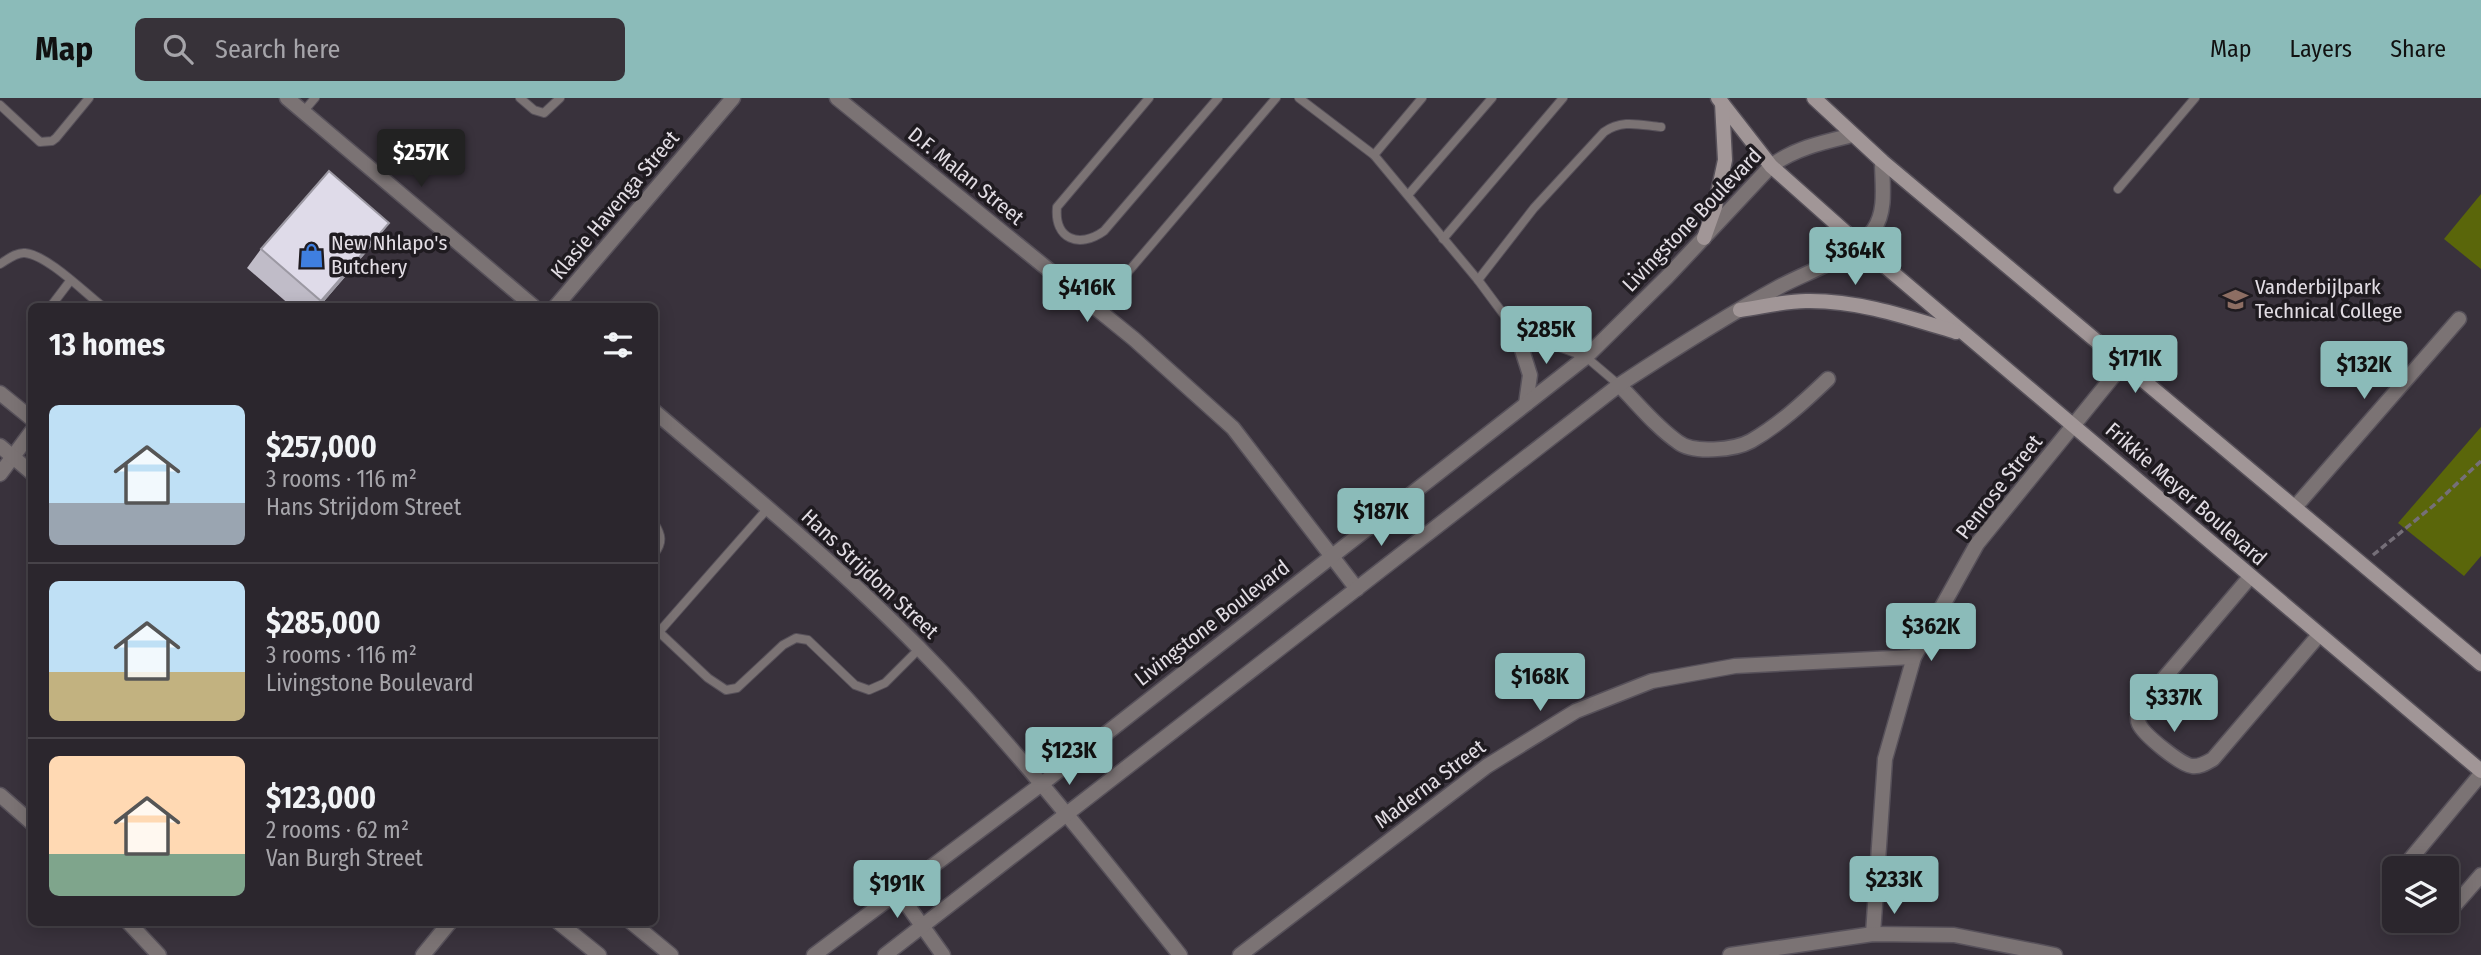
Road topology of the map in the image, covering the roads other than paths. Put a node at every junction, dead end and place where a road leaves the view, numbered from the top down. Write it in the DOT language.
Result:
graph roads {
  1 [pos="89,98"];
  2 [pos="287,98"];
  3 [pos="315,98"];
  4 [pos="520,98"];
  5 [pos="560,98"];
  6 [pos="733,98"];
  7 [pos="837,98"];
  8 [pos="1149,98"];
  9 [pos="1218,98"];
  10 [pos="1276,98"];
  11 [pos="1299,98"];
  12 [pos="1423,98"];
  13 [pos="1492,98"];
  14 [pos="1563,98"];
  15 [pos="1814,98"];
  16 [pos="2195,98"];
  17 [pos="1720,101"];
  18 [pos="0,105"];
  19 [pos="303,112"];
  20 [pos="1661,127"];
  21 [pos="1853,135"];
  22 [pos="1374,155"];
  23 [pos="1882,161"];
  24 [pos="1771,166"];
  25 [pos="2118,189"];
  26 [pos="1408,195"];
  27 [pos="1704,238"];
  28 [pos="1443,239"];
  29 [pos="1860,245"];
  30 [pos="0,264"];
  31 [pos="1122,279"];
  32 [pos="1478,280"];
  33 [pos="70,281"];
  34 [pos="53,303"];
  35 [pos="98,303"];
  36 [pos="529,303"];
  37 [pos="559,303"];
  38 [pos="1740,310"];
  39 [pos="2459,318"];
  40 [pos="1516,331"];
  41 [pos="1964,334"];
  42 [pos="1586,356"];
  43 [pos="2124,363"];
  44 [pos="1828,379"];
  45 [pos="1619,385"];
  46 [pos="0,393"];
  47 [pos="1526,404"];
  48 [pos="658,414"];
  49 [pos="28,416"];
  50 [pos="2074,426"];
  51 [pos="28,436"];
  52 [pos="0,446"];
  53 [pos="12,456"];
  54 [pos="28,470"];
  55 [pos="0,474"];
  56 [pos="2296,506"];
  57 [pos="768,508"];
  58 [pos="658,530"];
  59 [pos="658,549"];
  60 [pos="1331,557"];
  61 [pos="2250,577"];
  62 [pos="1357,589"];
  63 [pos="658,629"];
  64 [pos="658,631"];
  65 [pos="2319,635"];
  66 [pos="920,648"];
  67 [pos="1914,657"];
  68 [pos="2481,664"];
  69 [pos="2481,772"];
  70 [pos="1043,783"];
  71 [pos="0,795"];
  72 [pos="1068,814"];
  73 [pos="28,820"];
  74 [pos="2413,856"];
  75 [pos="2481,875"];
  76 [pos="898,892"];
  77 [pos="2459,900"];
  78 [pos="132,926"];
  79 [pos="447,926"];
  80 [pos="563,926"];
  81 [pos="636,926"];
  82 [pos="924,926"];
  83 [pos="1873,934"];
  84 [pos="159,955"];
  85 [pos="423,955"];
  86 [pos="598,955"];
  87 [pos="671,955"];
  88 [pos="814,955"];
  89 [pos="885,955"];
  90 [pos="943,955"];
  91 [pos="1180,955"];
  92 [pos="1240,955"];
  93 [pos="1730,955"];
  94 [pos="2055,955"];
  1 -- 18 [label="lane"];
  2 -- 19 [label="street"];
  3 -- 19 [label="lane"];
  4 -- 5 [label="lane"];
  6 -- 37 [label="street, Klasie Havenga Street"];
  7 -- 60 [label="street, D.F. Malan Street"];
  8 -- 9 [label="lane"];
  10 -- 31 [label="lane"];
  11 -- 22 [label="lane"];
  12 -- 22 [label="lane"];
  13 -- 26 [label="lane"];
  14 -- 28 [label="lane"];
  15 -- 21 [label="main road"];
  16 -- 25 [label="lane"];
  17 -- 24 [label="main road, Frikkie Meyer Boulevard"];
  17 -- 27 [label="main road"];
  19 -- 36 [label="street"];
  20 -- 32 [label="lane"];
  21 -- 23 [label="main road"];
  21 -- 24 [label="street, Livingstone Boulevard"];
  22 -- 26 [label="lane"];
  23 -- 29 [label="street"];
  23 -- 43 [label="main road"];
  24 -- 27 [label="street, Livingstone Boulevard"];
  24 -- 29 [label="main road, Frikkie Meyer Boulevard"];
  26 -- 28 [label="lane"];
  27 -- 42 [label="street, Livingstone Boulevard"];
  28 -- 32 [label="lane"];
  29 -- 38 [label="street"];
  29 -- 41 [label="main road, Frikkie Meyer Boulevard"];
  30 -- 33 [label="lane"];
  32 -- 40 [label="lane"];
  33 -- 34 [label="lane"];
  33 -- 35 [label="lane"];
  38 -- 41 [label="main road"];
  38 -- 45 [label="street"];
  39 -- 56 [label="street"];
  40 -- 42 [label="lane"];
  40 -- 47 [label="street"];
  41 -- 50 [label="main road, Frikkie Meyer Boulevard"];
  42 -- 45 [label="lane"];
  42 -- 47 [label="street, Livingstone Boulevard"];
  43 -- 50 [label="street, Penrose Street"];
  43 -- 56 [label="main road"];
  44 -- 45 [label="street"];
  45 -- 62 [label="street"];
  46 -- 49 [label="street"];
  47 -- 60 [label="street, Livingstone Boulevard"];
  48 -- 57 [label="street, Hans Strijdom Street"];
  50 -- 61 [label="main road, Frikkie Meyer Boulevard"];
  50 -- 67 [label="street, Penrose Street"];
  51 -- 53 [label="street"];
  52 -- 53 [label="street"];
  53 -- 54 [label="street"];
  53 -- 55 [label="street"];
  56 -- 68 [label="main road"];
  57 -- 63 [label="lane"];
  57 -- 66 [label="street, Hans Strijdom Street"];
  58 -- 59 [label="lane"];
  60 -- 62 [label="street, D.F. Malan Street"];
  60 -- 70 [label="street, Livingstone Boulevard"];
  61 -- 65 [label="main road, Frikkie Meyer Boulevard"];
  61 -- 65 [label="street"];
  62 -- 72 [label="street"];
  64 -- 66 [label="lane"];
  65 -- 69 [label="main road, Frikkie Meyer Boulevard"];
  66 -- 70 [label="street, Hans Strijdom Street"];
  67 -- 83 [label="street, Penrose Street"];
  67 -- 92 [label="street, Maderna Street"];
  69 -- 74 [label="street"];
  70 -- 72 [label="street, Hans Strijdom Street"];
  70 -- 76 [label="street, Livingstone Boulevard"];
  71 -- 73 [label="street"];
  72 -- 82 [label="street"];
  72 -- 91 [label="street, Hans Strijdom Street"];
  75 -- 77 [label="street"];
  76 -- 82 [label="street"];
  76 -- 88 [label="street, Livingstone Boulevard"];
  78 -- 84 [label="street"];
  79 -- 85 [label="street"];
  80 -- 86 [label="street"];
  81 -- 87 [label="street"];
  82 -- 89 [label="street"];
  82 -- 90 [label="street"];
  83 -- 93 [label="street"];
  83 -- 94 [label="street"];
}
